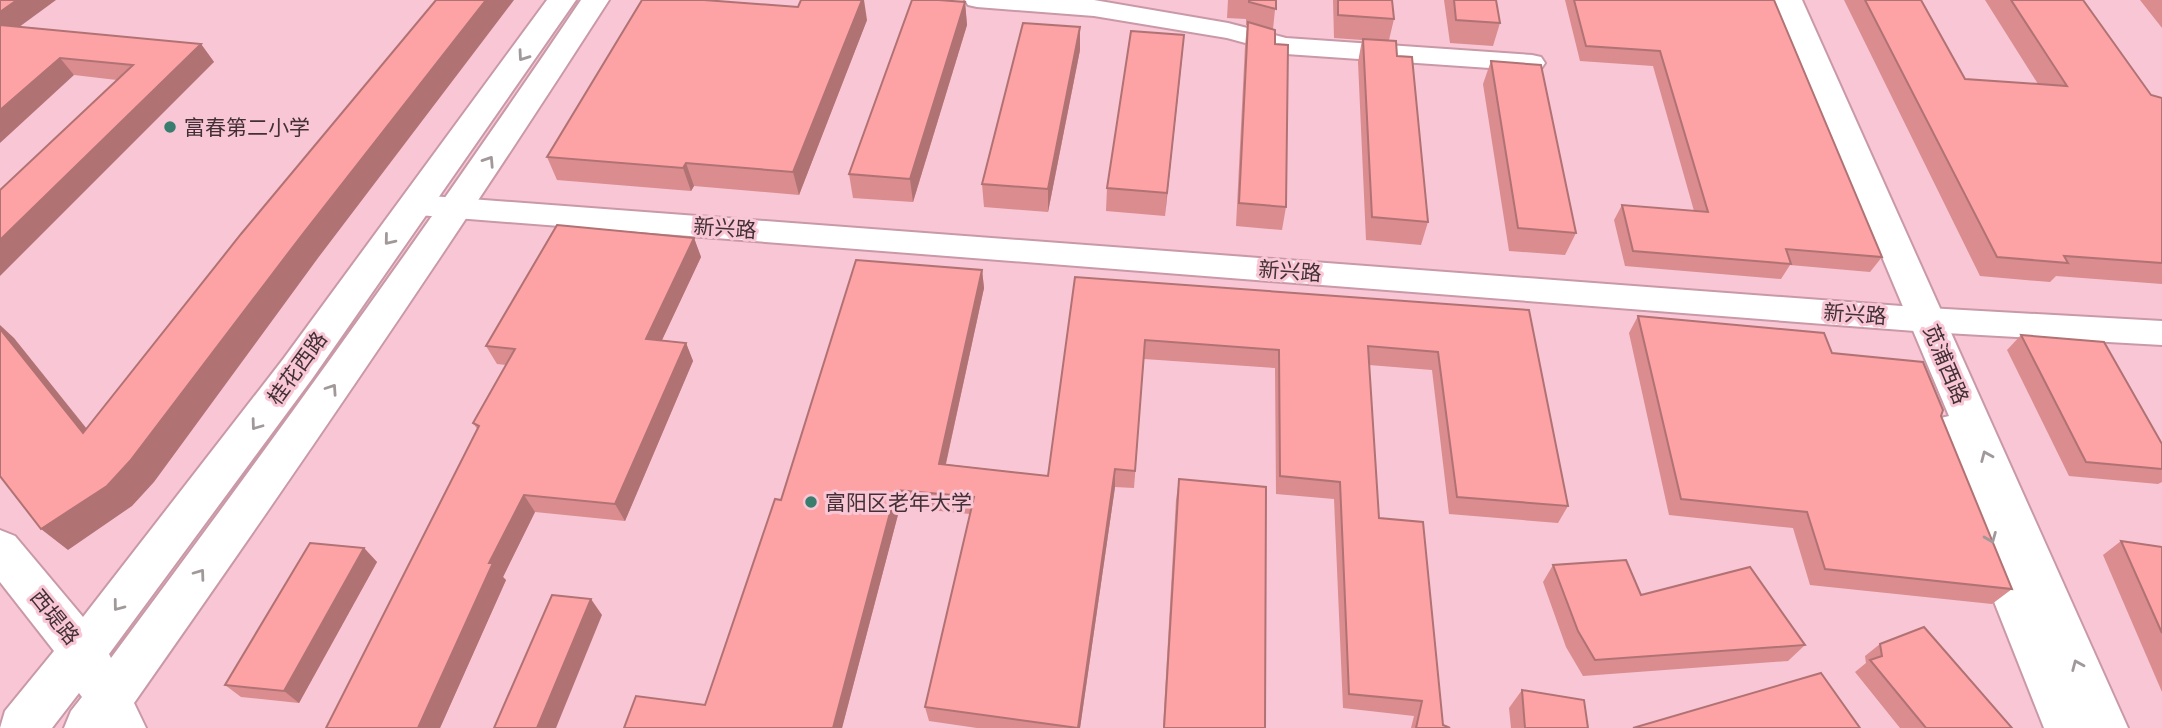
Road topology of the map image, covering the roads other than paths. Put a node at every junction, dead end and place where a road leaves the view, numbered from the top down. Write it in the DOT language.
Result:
graph roads {
  1 [pos="562,0"];
  2 [pos="595,0"];
  3 [pos="977,0"];
  4 [pos="1768,0"];
  5 [pos="1788,0"];
  6 [pos="1532,62"];
  7 [pos="418,205"];
  8 [pos="458,208"];
  9 [pos="1914,319"];
  10 [pos="2162,333"];
  11 [pos="0,549"];
  12 [pos="83,652"];
  13 [pos="106,719"];
  14 [pos="22,728"];
  15 [pos="2068,728"];
  16 [pos="2104,728"];
  1 -- 7 [label="street, 桂花西路, one-way"];
  8 -- 2 [label="street, 桂花西路, one-way"];
  3 -- 6 [label="street"];
  4 -- 9 [label="street, 苋浦西路"];
  5 -- 9 [label="street, 苋浦西路"];
  7 -- 8 [label="street, 新兴路"];
  7 -- 12 [label="street, 桂花西路, one-way"];
  8 -- 9 [label="street, 新兴路"];
  13 -- 8 [label="street, 桂花西路, one-way"];
  9 -- 10 [label="street, 新兴路"];
  9 -- 15 [label="street, 苋浦西路, one-way"];
  16 -- 9 [label="street, 苋浦西路, one-way"];
  11 -- 12 [label="street, 西堤路"];
  12 -- 13 [label="street, 西堤路"];
  12 -- 14 [label="street, 桂花西路"];
}
